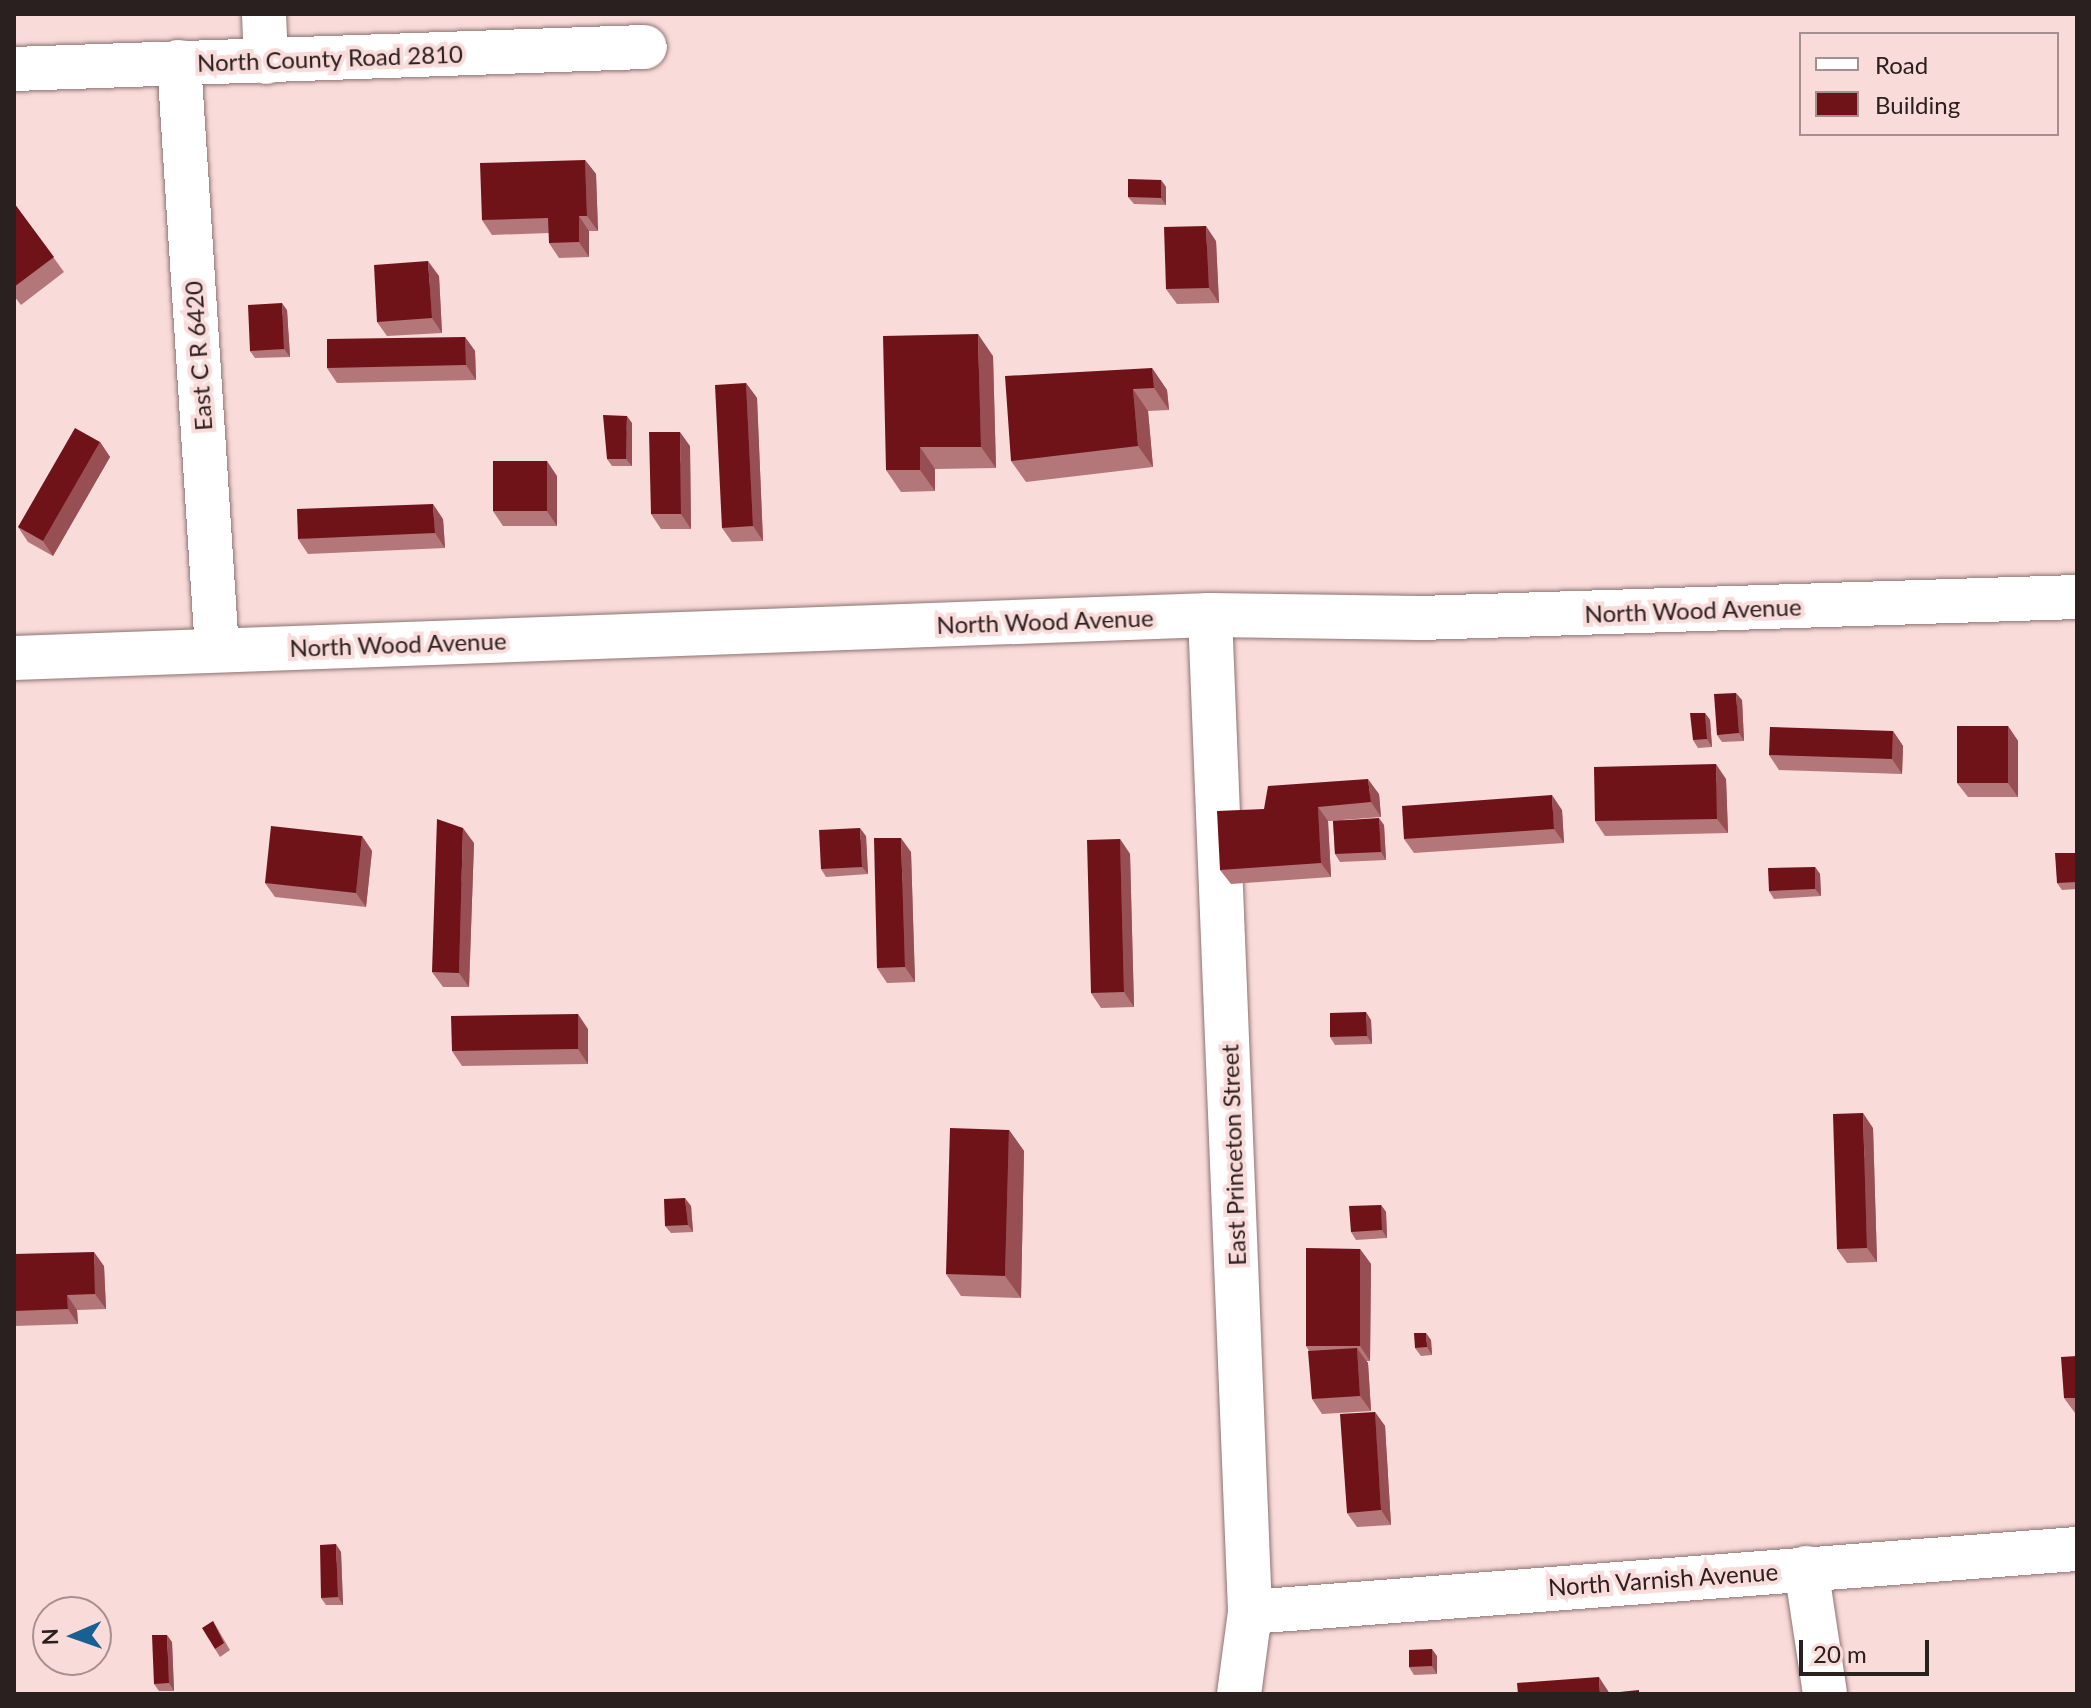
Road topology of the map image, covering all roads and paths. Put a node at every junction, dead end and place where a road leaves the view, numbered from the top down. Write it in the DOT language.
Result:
graph roads {
  1 [pos="264,14"];
  2 [pos="645,47"];
  3 [pos="179,62"];
  4 [pos="266,62"];
  5 [pos="14,69"];
  6 [pos="2077,597"];
  7 [pos="1210,615"];
  8 [pos="217,650"];
  9 [pos="14,658"];
  10 [pos="2077,1549"];
  11 [pos="1806,1568"];
  12 [pos="1250,1612"];
  13 [pos="1239,1694"];
  14 [pos="1825,1694"];
  1 -- 4 [label="street"];
  2 -- 4 [label="street, North County Road 2810"];
  3 -- 4 [label="street, North County Road 2810"];
  3 -- 5 [label="street, North County Road 2810"];
  3 -- 8 [label="street, East C R 6420"];
  6 -- 7 [label="street, North Wood Avenue"];
  7 -- 8 [label="street, North Wood Avenue"];
  7 -- 12 [label="street, East Princeton Street"];
  8 -- 9 [label="street, North Wood Avenue"];
  10 -- 11 [label="street, North Varnish Avenue"];
  11 -- 12 [label="street, North Varnish Avenue"];
  11 -- 14 [label="street"];
  12 -- 13 [label="street, East Princeton Street"];
}
